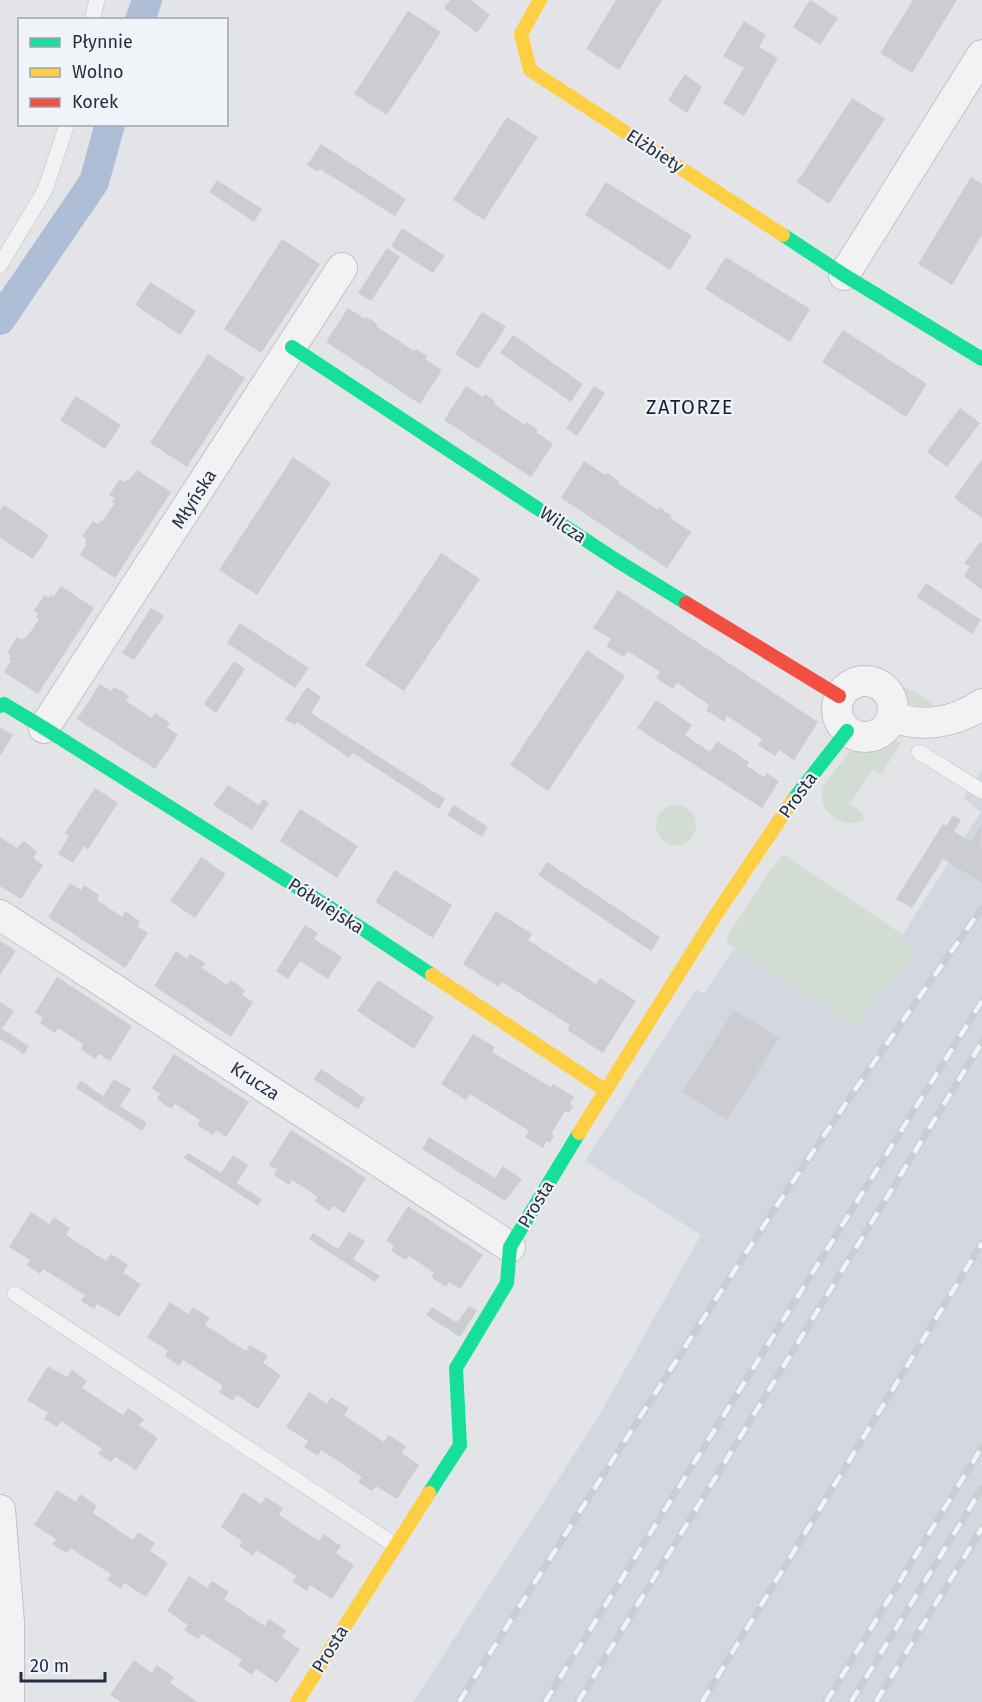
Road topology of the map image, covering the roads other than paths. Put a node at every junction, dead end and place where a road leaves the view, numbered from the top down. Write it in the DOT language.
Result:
graph roads {
  1 [pos="97,0"];
  2 [pos="540,0"];
  3 [pos="92,18"];
  4 [pos="982,55"];
  5 [pos="66,126"];
  6 [pos="0,265"];
  7 [pos="342,268"];
  8 [pos="844,275"];
  9 [pos="292,347"];
  10 [pos="982,359"];
  11 [pos="839,696"];
  12 [pos="982,704"];
  13 [pos="0,706"];
  14 [pos="892,716"];
  15 [pos="44,728"];
  16 [pos="847,731"];
  17 [pos="919,752"];
  18 [pos="982,791"];
  19 [pos="0,915"];
  20 [pos="604,1090"];
  21 [pos="510,1247"];
  22 [pos="15,1294"];
  23 [pos="0,1510"];
  24 [pos="396,1546"];
  25 [pos="9,1702"];
  26 [pos="297,1702"];
  1 -- 3 [label="lane"];
  2 -- 8 [label="street, Elżbiety"];
  4 -- 8 [label="street"];
  5 -- 6 [label="lane"];
  7 -- 9 [label="street, Młyńska"];
  8 -- 10 [label="street, Elżbiety"];
  9 -- 11 [label="street, Wilcza"];
  9 -- 15 [label="street, Młyńska"];
  11 -- 14 [label="street"];
  11 -- 16 [label="street"];
  12 -- 14 [label="street"];
  13 -- 15 [label="street, Półwiejska"];
  14 -- 16 [label="street"];
  15 -- 20 [label="street, Półwiejska"];
  16 -- 20 [label="street, Prosta"];
  17 -- 18 [label="lane"];
  19 -- 21 [label="street, Krucza"];
  20 -- 21 [label="street, Prosta"];
  21 -- 24 [label="street, Prosta"];
  22 -- 24 [label="lane"];
  23 -- 25 [label="street"];
  24 -- 26 [label="street, Prosta"];
}
